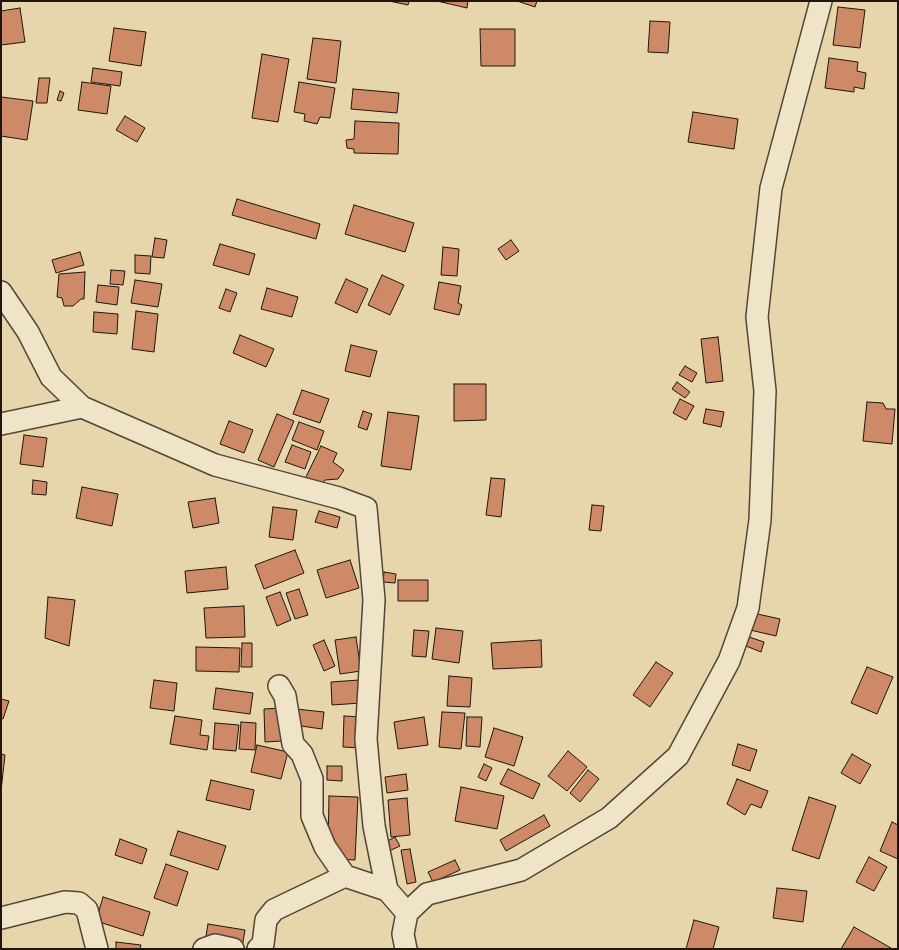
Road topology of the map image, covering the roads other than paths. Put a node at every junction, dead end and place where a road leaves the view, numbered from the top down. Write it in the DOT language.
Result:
graph roads {
  1 [pos="821,1"];
  2 [pos="1,292"];
  3 [pos="82,407"];
  4 [pos="1,424"];
  5 [pos="278,686"];
  6 [pos="345,876"];
  7 [pos="387,890"];
  8 [pos="407,913"];
  9 [pos="1,918"];
  10 [pos="97,949"];
  11 [pos="204,949"];
  12 [pos="233,949"];
  13 [pos="258,949"];
  14 [pos="406,949"];
  1 -- 8 [label="street"];
  2 -- 3 [label="street"];
  3 -- 4 [label="street"];
  3 -- 7 [label="street"];
  5 -- 6 [label="street"];
  6 -- 7 [label="street"];
  6 -- 13 [label="street"];
  7 -- 8 [label="street"];
  8 -- 14 [label="street"];
  9 -- 10 [label="street"];
  11 -- 12 [label="street"];
}
